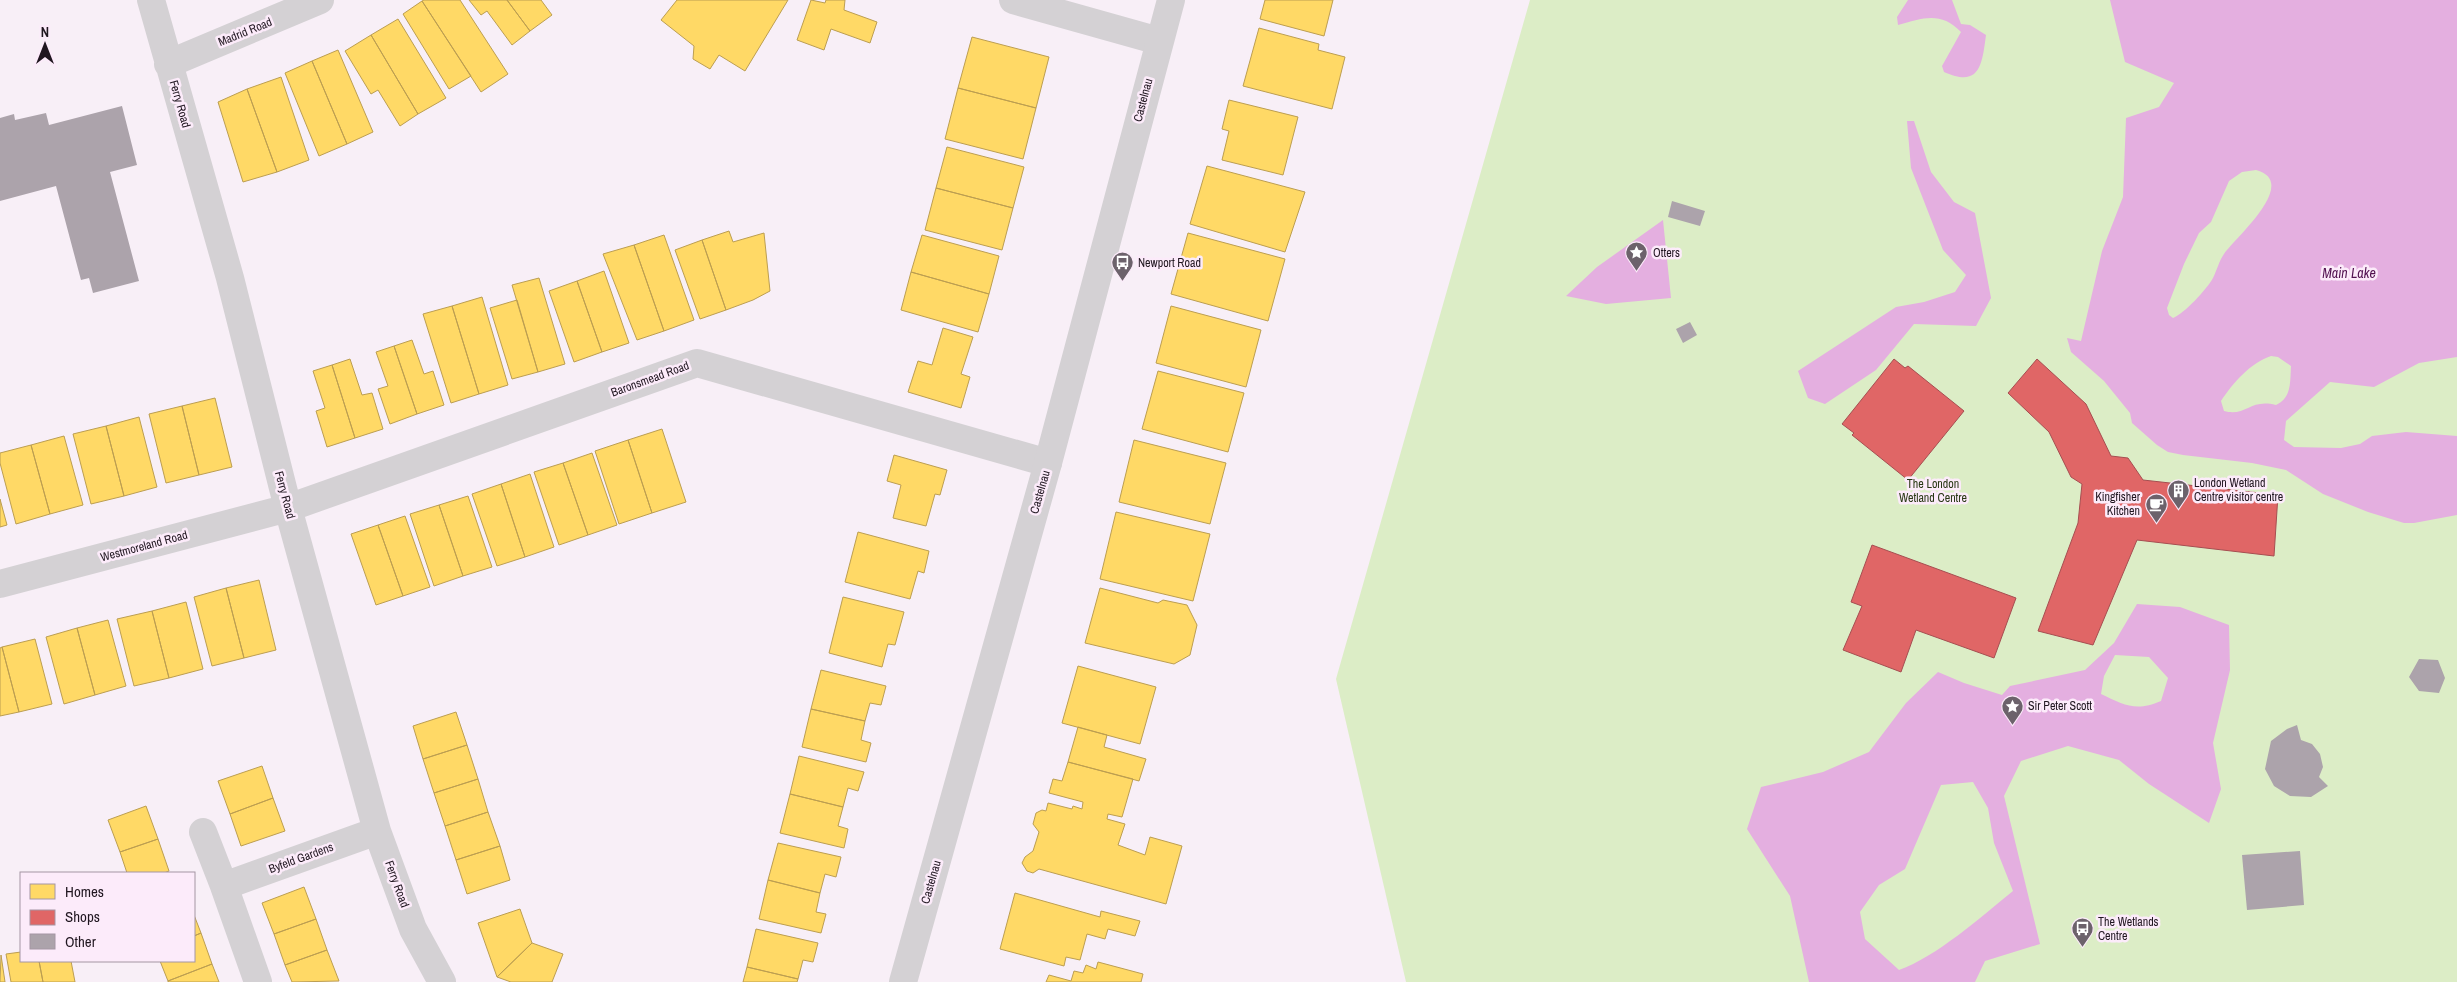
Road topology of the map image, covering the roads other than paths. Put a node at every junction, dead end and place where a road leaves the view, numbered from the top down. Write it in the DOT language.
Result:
graph roads {
  1 [pos="151,0"];
  2 [pos="320,0"];
  3 [pos="1013,0"];
  4 [pos="1171,0"];
  5 [pos="1159,41"];
  6 [pos="168,64"];
  7 [pos="1048,462"];
  8 [pos="288,508"];
  9 [pos="0,584"];
  10 [pos="377,831"];
  11 [pos="203,832"];
  12 [pos="224,886"];
  13 [pos="258,982"];
  14 [pos="442,982"];
  15 [pos="903,982"];
  1 -- 6 [label="street, Ferry Road"];
  2 -- 6 [label="street, Madrid Road"];
  3 -- 5 [label="street"];
  4 -- 5 [label="street, Castelnau"];
  5 -- 7 [label="street, Castelnau"];
  6 -- 8 [label="street, Ferry Road"];
  7 -- 8 [label="street, Baronsmead Road"];
  7 -- 15 [label="street, Castelnau"];
  8 -- 9 [label="street, Westmoreland Road"];
  8 -- 10 [label="street, Ferry Road"];
  10 -- 12 [label="street, Byfeld Gardens"];
  10 -- 14 [label="street, Ferry Road"];
  11 -- 12 [label="street"];
  12 -- 13 [label="street"];
}
